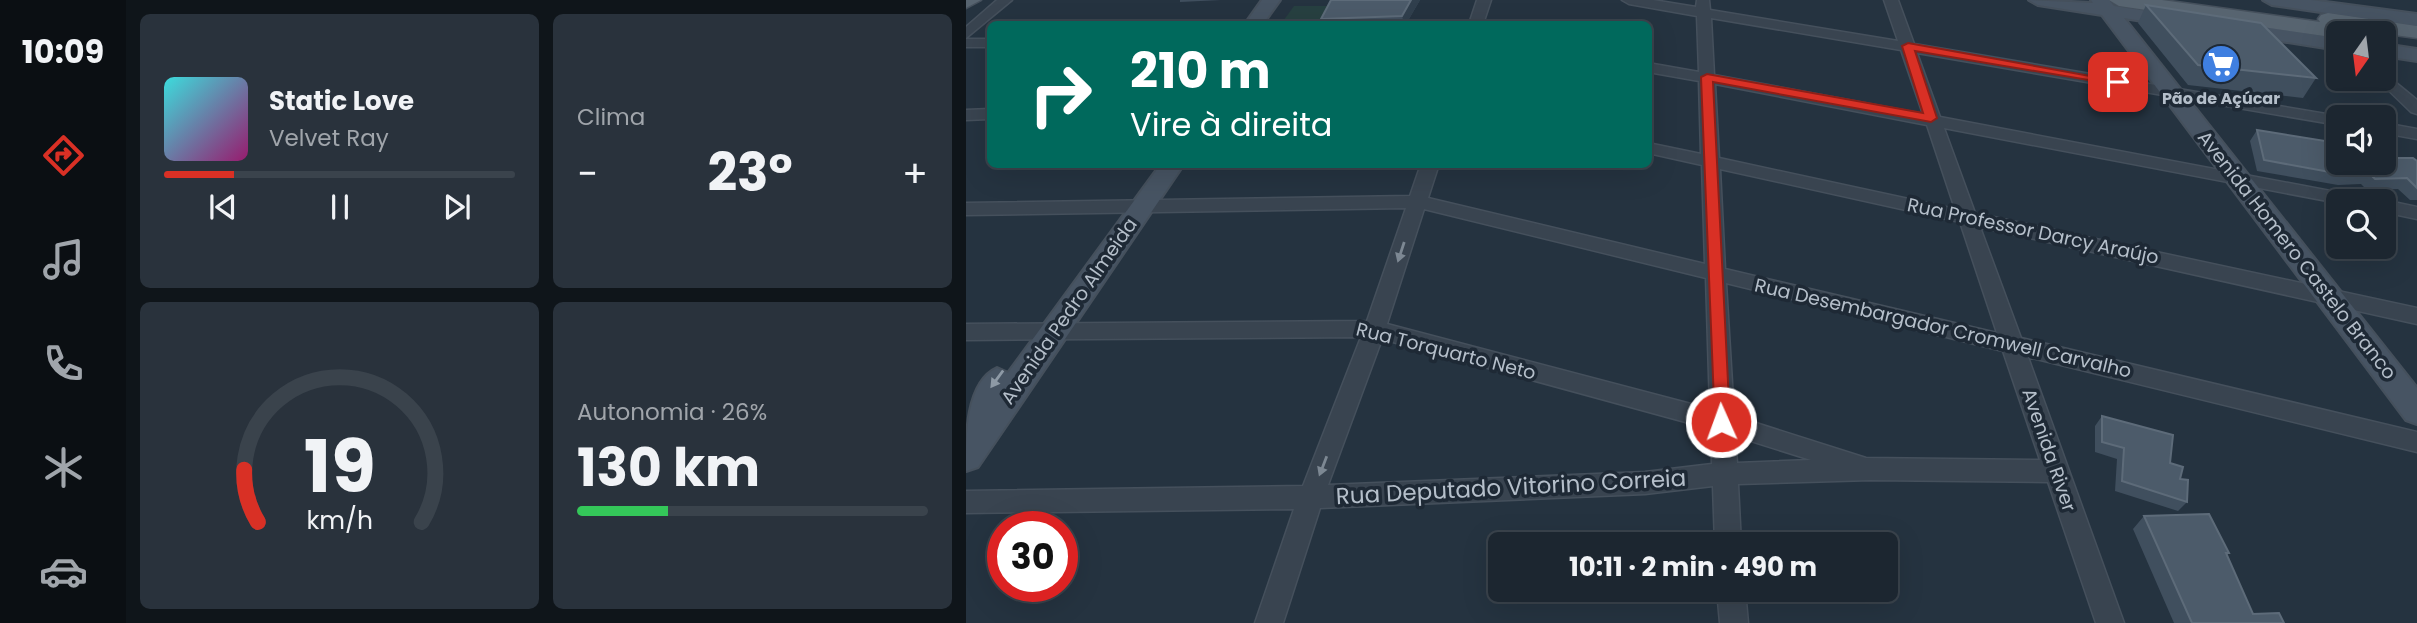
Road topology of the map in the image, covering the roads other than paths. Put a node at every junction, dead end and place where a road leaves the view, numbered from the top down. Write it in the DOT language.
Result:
graph roads {
  1 [pos="971,0"];
  2 [pos="992,0"];
  3 [pos="1004,0"];
  4 [pos="1271,0"];
  5 [pos="1288,0"];
  6 [pos="1484,0"];
  7 [pos="1629,0"];
  8 [pos="1891,0"];
  9 [pos="2038,0"];
  10 [pos="2190,0"];
  11 [pos="2272,0"];
  12 [pos="2292,1"];
  13 [pos="966,2"];
  14 [pos="2109,3"];
  15 [pos="1703,6"];
  16 [pos="2417,20"];
  17 [pos="1256,21"];
  18 [pos="1273,21"];
  19 [pos="1477,21"];
  20 [pos="966,22"];
  21 [pos="2417,32"];
  22 [pos="966,34"];
  23 [pos="2326,34"];
  24 [pos="2396,40"];
  25 [pos="966,43"];
  26 [pos="987,43"];
  27 [pos="2417,43"];
  28 [pos="1908,46"];
  29 [pos="2396,52"];
  30 [pos="2417,55"];
  31 [pos="1652,68"];
  32 [pos="1707,77"];
  33 [pos="2396,89"];
  34 [pos="2170,91"];
  35 [pos="2417,109"];
  36 [pos="987,114"];
  37 [pos="966,115"];
  38 [pos="1931,118"];
  39 [pos="2326,118"];
  40 [pos="2396,130"];
  41 [pos="2417,134"];
  42 [pos="1652,149"];
  43 [pos="1708,160"];
  44 [pos="1150,168"];
  45 [pos="1169,168"];
  46 [pos="1429,168"];
  47 [pos="2238,179"];
  48 [pos="2326,195"];
  49 [pos="1418,202"];
  50 [pos="1132,207"];
  51 [pos="966,209"];
  52 [pos="2396,209"];
  53 [pos="2417,213"];
  54 [pos="1967,217"];
  55 [pos="1717,274"];
  56 [pos="2327,296"];
  57 [pos="2417,316"];
  58 [pos="1375,329"];
  59 [pos="966,332"];
  60 [pos="1042,332"];
  61 [pos="2014,344"];
  62 [pos="2417,411"];
  63 [pos="1721,422"];
  64 [pos="966,423"];
  65 [pos="2417,442"];
  66 [pos="966,457"];
  67 [pos="1871,469"];
  68 [pos="2056,471"];
  69 [pos="1723,474"];
  70 [pos="1311,497"];
  71 [pos="966,502"];
  72 [pos="1727,532"];
  73 [pos="1732,602"];
  74 [pos="1269,623"];
  75 [pos="1734,623"];
  76 [pos="2109,623"];
  1 -- 13 [label="main road"];
  2 -- 20 [label="street"];
  3 -- 22 [label="street"];
  4 -- 17 [label="street"];
  5 -- 18 [label="street"];
  6 -- 19 [label="street"];
  7 -- 15 [label="street"];
  8 -- 28 [label="street, Avenida River"];
  9 -- 14 [label="street"];
  10 -- 21 [label="main road"];
  11 -- 12 [label="street"];
  12 -- 16 [label="street"];
  14 -- 23 [label="main road"];
  14 -- 34 [label="street, Avenida Homero Castelo Branco"];
  15 -- 28 [label="street"];
  15 -- 32 [label="street"];
  24 -- 27 [label="main road"];
  25 -- 26 [label="street"];
  28 -- 34 [label="street"];
  28 -- 38 [label="street, Avenida River"];
  29 -- 30 [label="street"];
  31 -- 32 [label="street"];
  32 -- 38 [label="street"];
  32 -- 43 [label="street"];
  33 -- 35 [label="street"];
  34 -- 39 [label="street"];
  34 -- 47 [label="street, Avenida Homero Castelo Branco"];
  36 -- 37 [label="street"];
  38 -- 47 [label="street"];
  38 -- 54 [label="street, Avenida River"];
  40 -- 41 [label="street"];
  42 -- 43 [label="street, Rua Professor Darcy Araújo"];
  43 -- 54 [label="street, Rua Professor Darcy Araújo"];
  43 -- 55 [label="street"];
  44 -- 50 [label="street, Avenida Pedro Almeida"];
  45 -- 50 [label="street, Avenida Pedro Almeida"];
  46 -- 49 [label="street"];
  47 -- 48 [label="street"];
  47 -- 56 [label="street, Avenida Homero Castelo Branco"];
  49 -- 50 [label="street, Rua Desembargador Cromwell Carvalho"];
  49 -- 55 [label="street, Rua Desembargador Cromwell Carvalho"];
  49 -- 58 [label="street, one-way"];
  50 -- 51 [label="street, Rua Desembargador Cromwell Carvalho"];
  50 -- 60 [label="street, Avenida Pedro Almeida"];
  52 -- 53 [label="street"];
  54 -- 56 [label="street, Rua Professor Darcy Araújo"];
  54 -- 61 [label="street, Avenida River"];
  55 -- 61 [label="street, Rua Desembargador Cromwell Carvalho"];
  55 -- 63 [label="street"];
  56 -- 57 [label="street, Rua Professor Darcy Araújo"];
  56 -- 62 [label="street, Avenida Homero Castelo Branco"];
  58 -- 60 [label="street, Rua Torquarto Neto"];
  58 -- 63 [label="street, Rua Torquarto Neto"];
  58 -- 70 [label="street, one-way"];
  59 -- 60 [label="street, Rua Torquarto Neto"];
  60 -- 64 [label="street, Avenida Pedro Almeida, one-way"];
  60 -- 66 [label="street, Avenida Pedro Almeida"];
  61 -- 65 [label="street, Rua Desembargador Cromwell Carvalho"];
  61 -- 68 [label="street, Avenida River"];
  63 -- 67 [label="street, Rua Torquarto Neto"];
  63 -- 69 [label="street"];
  67 -- 68 [label="street, Rua Deputado Vitorino Correia"];
  67 -- 69 [label="street, Rua Deputado Vitorino Correia"];
  68 -- 76 [label="street, Avenida River"];
  69 -- 70 [label="street, Rua Deputado Vitorino Correia"];
  69 -- 72 [label="street"];
  70 -- 71 [label="street, Rua Deputado Vitorino Correia"];
  70 -- 74 [label="street"];
  73 -- 75 [label="street"];
}
